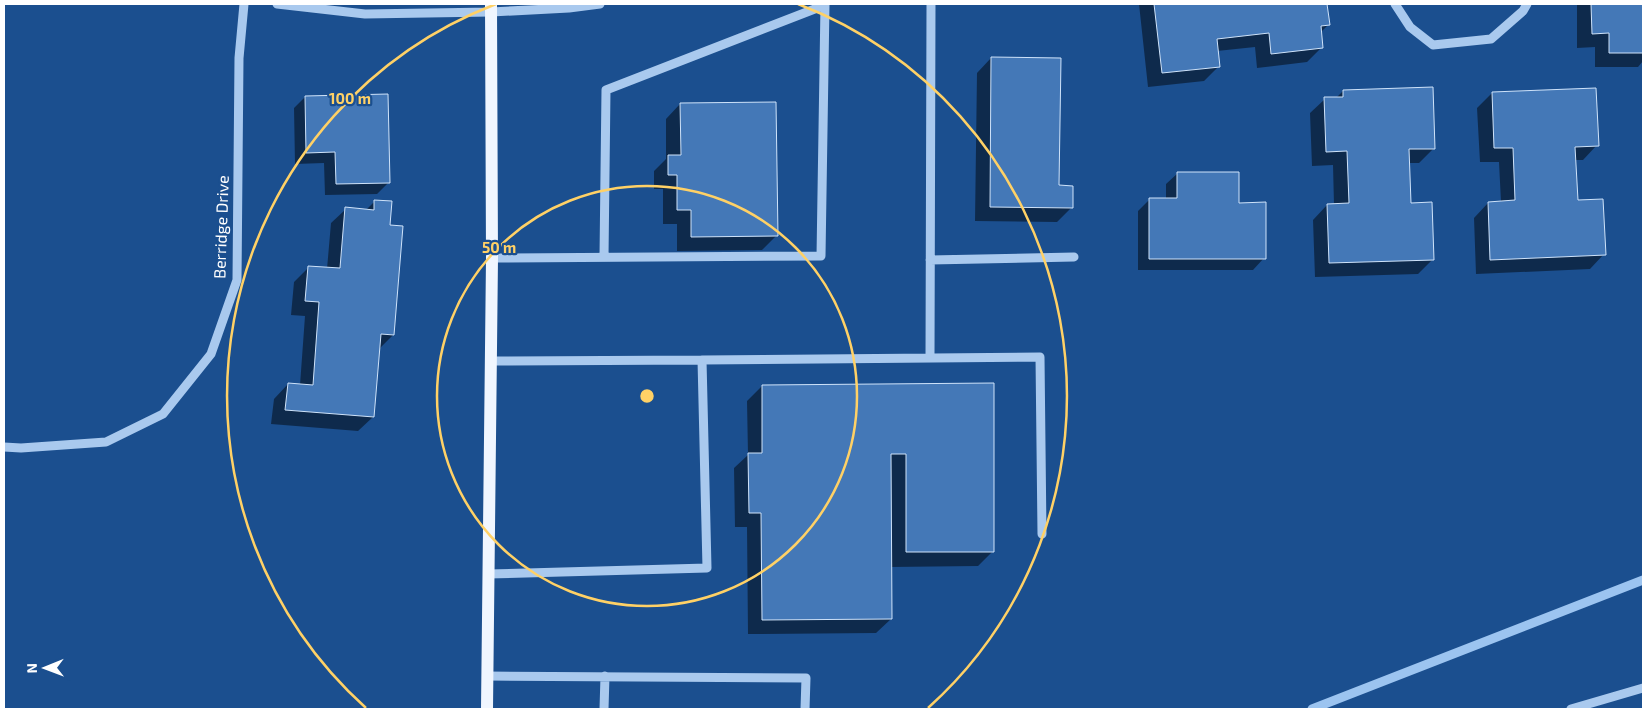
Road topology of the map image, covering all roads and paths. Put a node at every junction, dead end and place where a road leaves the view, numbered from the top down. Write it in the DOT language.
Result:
graph roads {
  1 [pos="244,4"];
  2 [pos="277,4"];
  3 [pos="600,4"];
  4 [pos="931,4"];
  5 [pos="1395,4"];
  6 [pos="1527,4"];
  7 [pos="825,5"];
  8 [pos="491,8"];
  9 [pos="1074,257"];
  10 [pos="492,258"];
  11 [pos="604,258"];
  12 [pos="930,260"];
  13 [pos="930,358"];
  14 [pos="702,360"];
  15 [pos="490,361"];
  16 [pos="4,446"];
  17 [pos="1042,534"];
  18 [pos="488,574"];
  19 [pos="487,676"];
  20 [pos="604,676"];
  21 [pos="1643,688"];
  22 [pos="487,709"];
  23 [pos="604,709"];
  24 [pos="805,709"];
  25 [pos="1571,709"];
  1 -- 16 [label="street, Berridge Drive"];
  2 -- 8 [label="street"];
  3 -- 8 [label="street"];
  4 -- 12 [label="street"];
  5 -- 6 [label="street"];
  7 -- 11 [label="street"];
  7 -- 11 [label="street"];
  8 -- 10 [label="main road"];
  9 -- 12 [label="street"];
  10 -- 11 [label="street"];
  10 -- 15 [label="main road"];
  12 -- 13 [label="street"];
  13 -- 14 [label="street"];
  13 -- 17 [label="street"];
  14 -- 15 [label="street"];
  14 -- 18 [label="street"];
  15 -- 18 [label="main road"];
  18 -- 19 [label="main road"];
  19 -- 20 [label="street"];
  19 -- 22 [label="main road"];
  20 -- 23 [label="street"];
  20 -- 24 [label="street"];
  21 -- 25 [label="street"];
}
